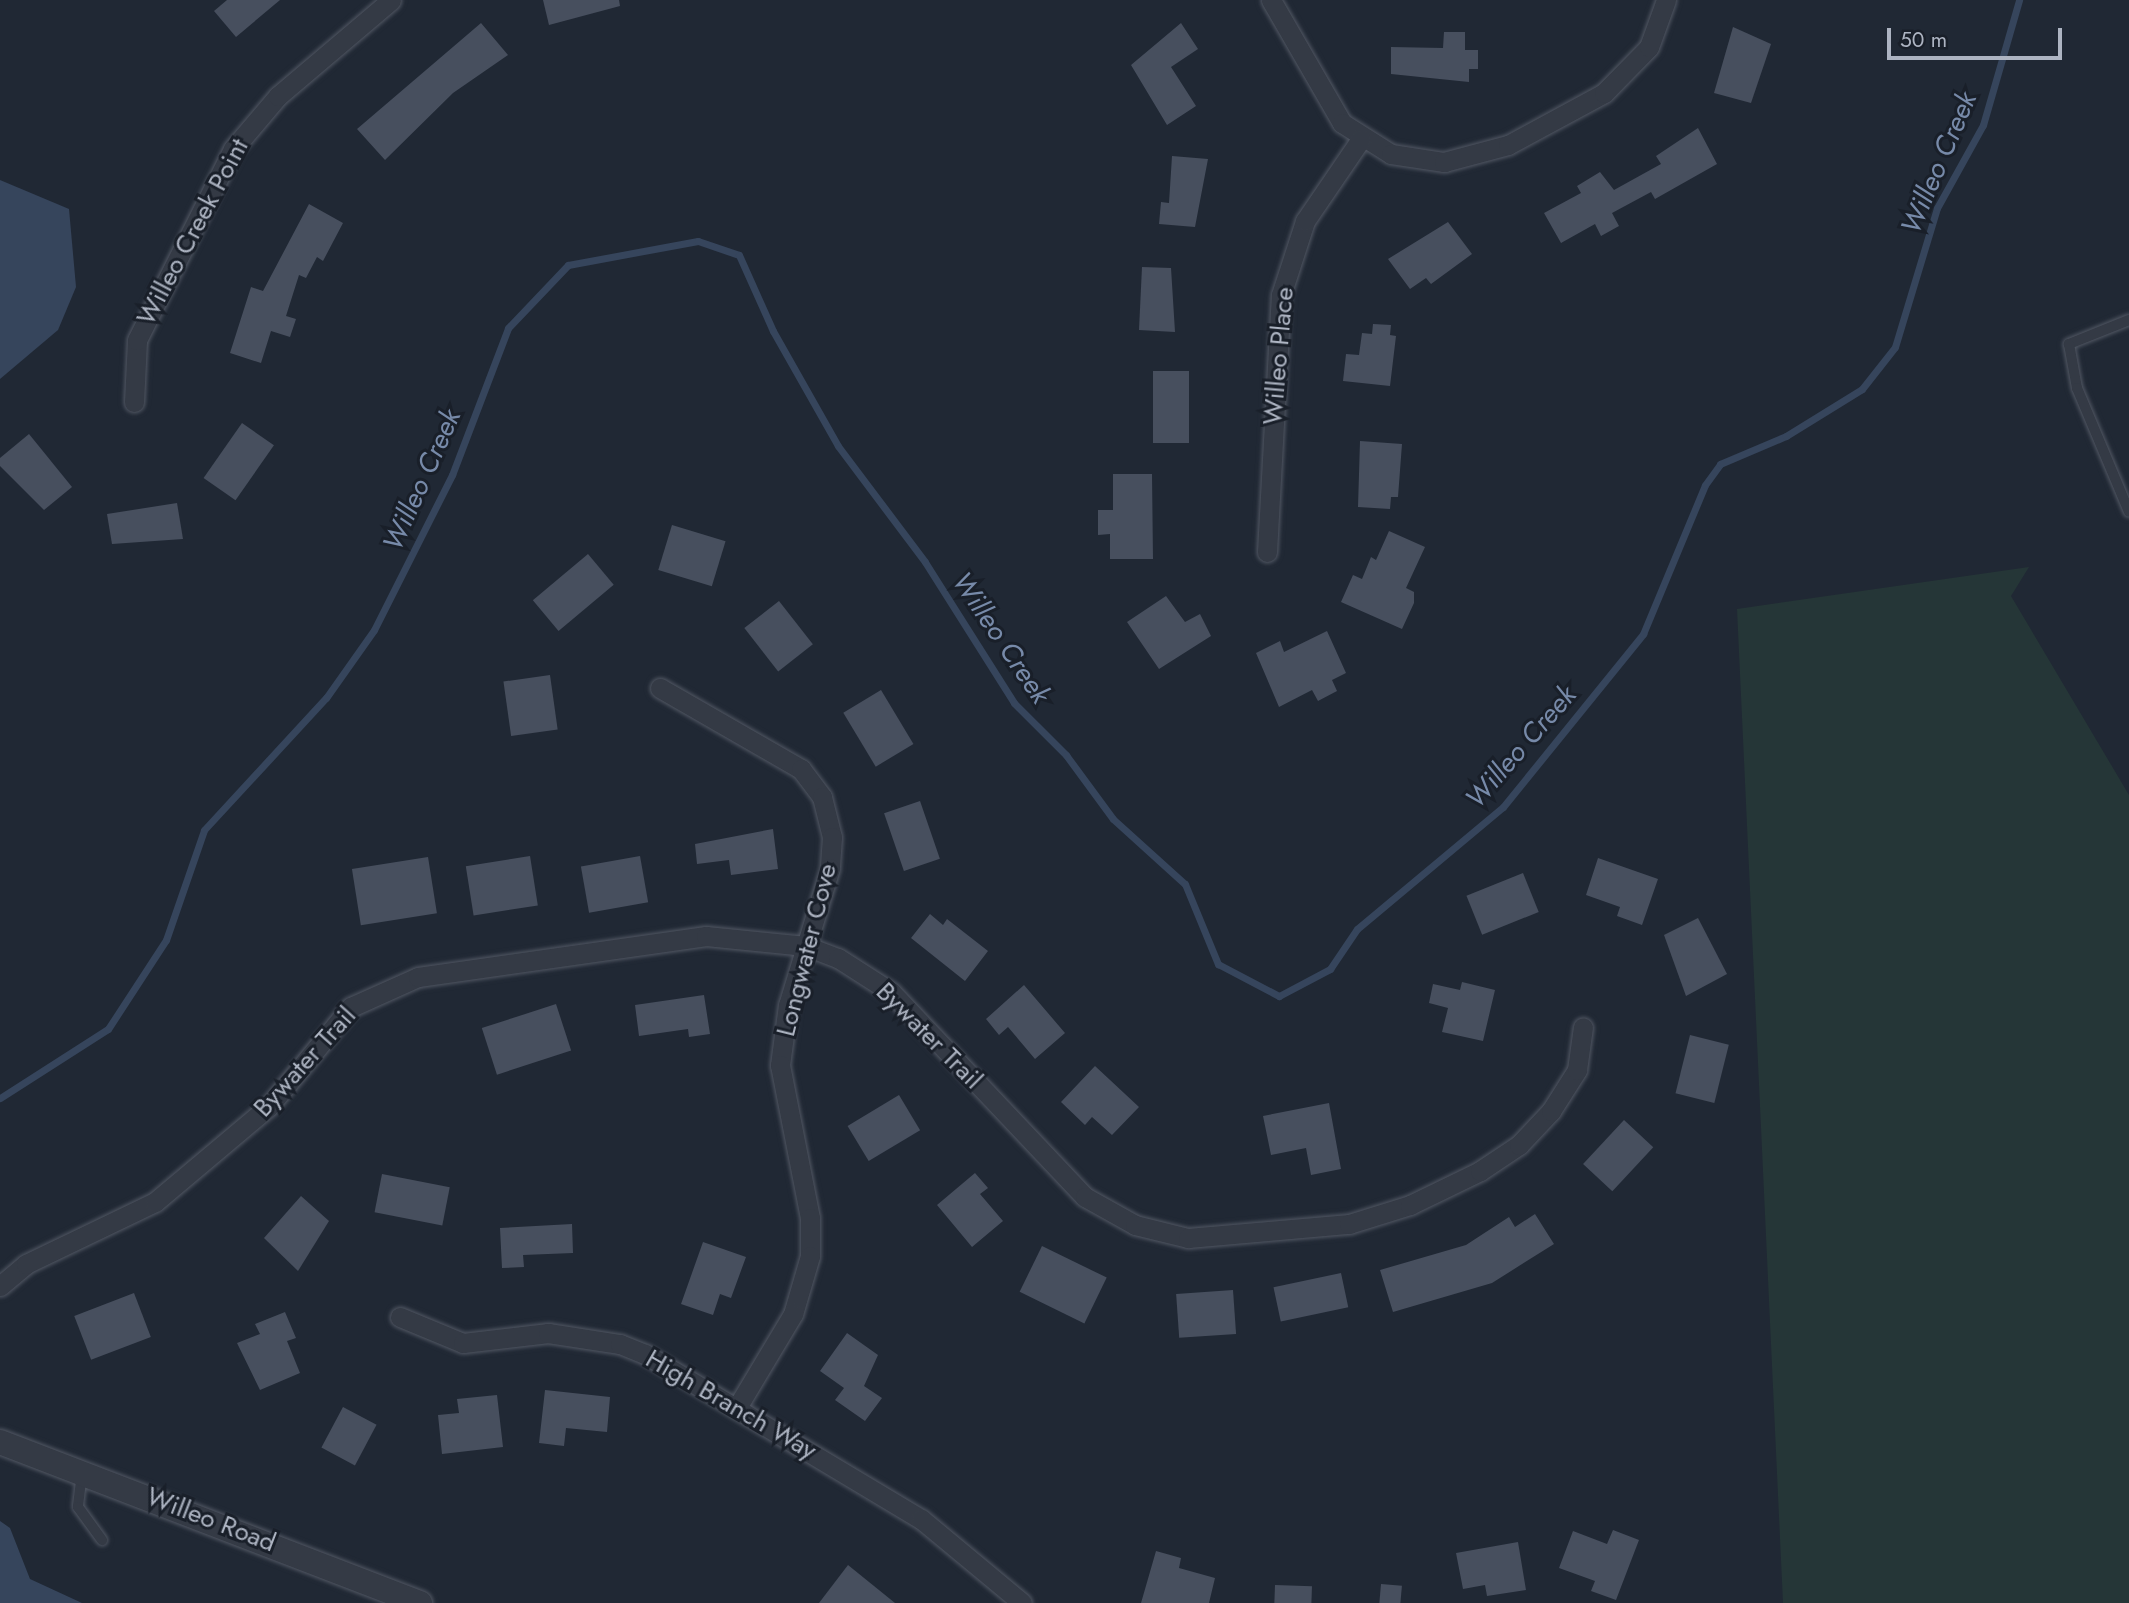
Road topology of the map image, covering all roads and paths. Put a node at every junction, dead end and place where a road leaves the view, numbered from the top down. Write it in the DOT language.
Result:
graph roads {
  1 [pos="391,0"];
  2 [pos="1271,0"];
  3 [pos="1666,0"];
  4 [pos="1361,139"];
  5 [pos="2129,320"];
  6 [pos="134,402"];
  7 [pos="2129,512"];
  8 [pos="1267,552"];
  9 [pos="660,688"];
  10 [pos="806,946"];
  11 [pos="1583,1027"];
  12 [pos="0,1286"];
  13 [pos="400,1317"];
  14 [pos="738,1406"];
  15 [pos="0,1441"];
  16 [pos="82,1472"];
  17 [pos="103,1540"];
  18 [pos="420,1603"];
  19 [pos="1022,1603"];
  1 -- 6 [label="street, Willeo Creek Point"];
  2 -- 4 [label="street"];
  3 -- 4 [label="street"];
  4 -- 8 [label="street, Willeo Place"];
  5 -- 7 [label="lane"];
  9 -- 10 [label="street, Longwater Cove"];
  10 -- 11 [label="street, Bywater Trail"];
  10 -- 12 [label="street, Bywater Trail"];
  10 -- 14 [label="street, Longwater Cove"];
  13 -- 14 [label="street, High Branch Way"];
  14 -- 19 [label="street, High Branch Way"];
  15 -- 16 [label="street, Willeo Road"];
  16 -- 17 [label="lane"];
  16 -- 18 [label="street, Willeo Road"];
}
